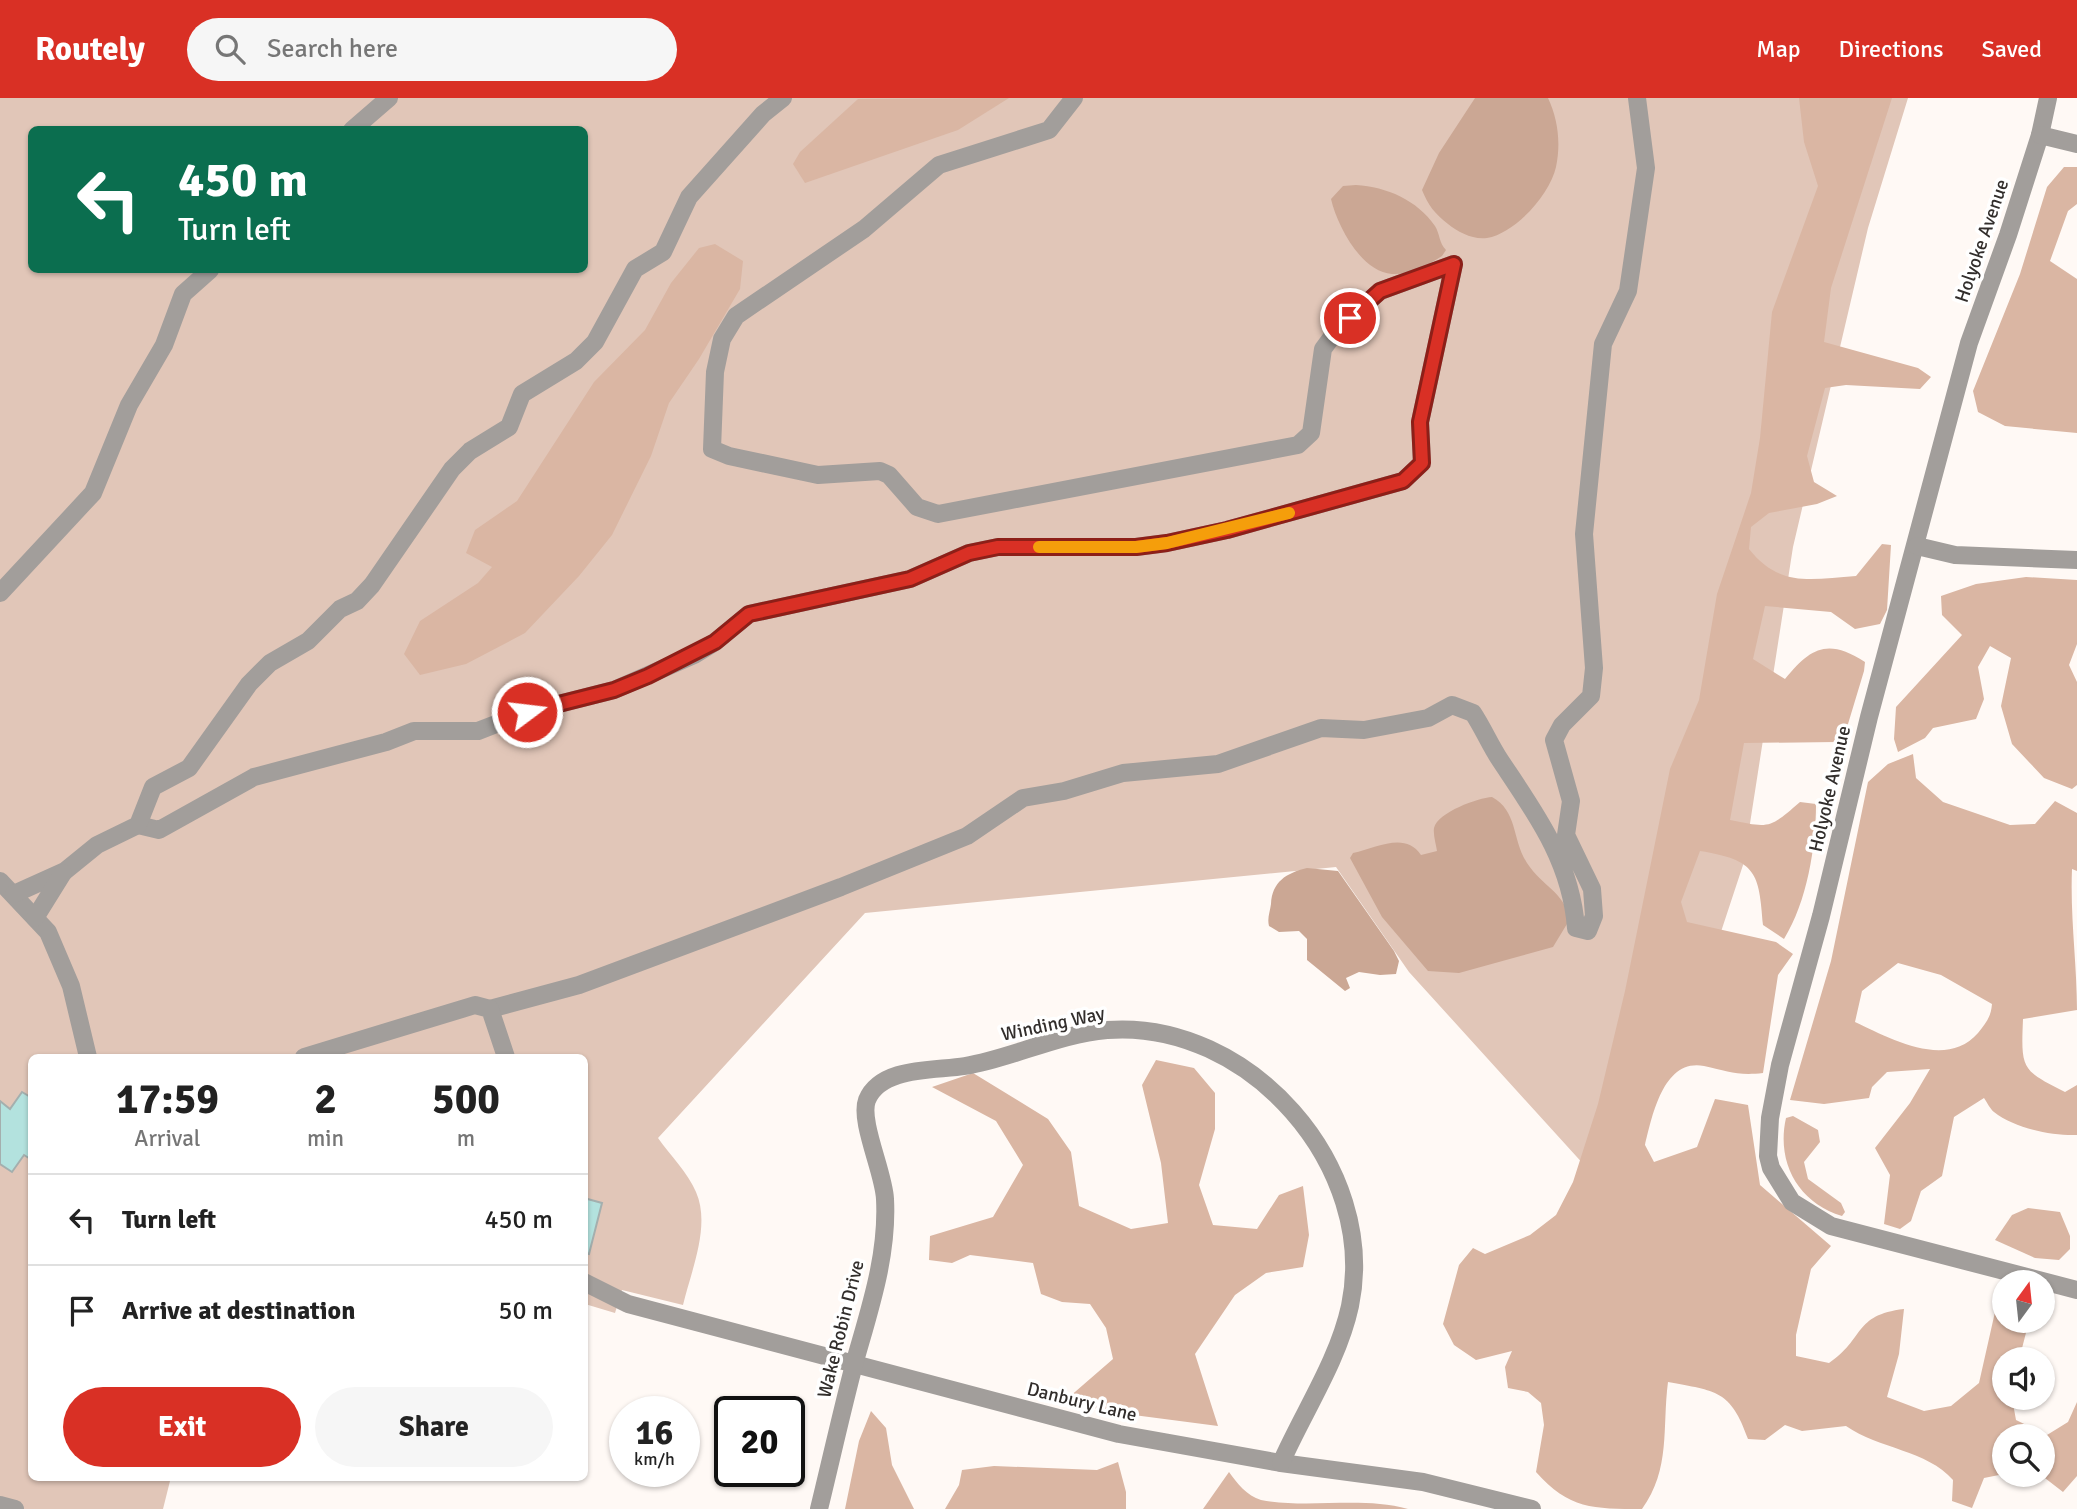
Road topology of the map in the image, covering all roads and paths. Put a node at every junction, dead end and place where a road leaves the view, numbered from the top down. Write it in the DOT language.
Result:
graph roads {
  1 [pos="389,98"];
  2 [pos="782,98"];
  3 [pos="1074,98"];
  4 [pos="1637,98"];
  5 [pos="2048,98"];
  6 [pos="357,126"];
  7 [pos="2040,135"];
  8 [pos="2077,144"];
  9 [pos="207,273"];
  10 [pos="1917,546"];
  11 [pos="2077,560"];
  12 [pos="0,593"];
  13 [pos="138,825"];
  14 [pos="65,871"];
  15 [pos="0,881"];
  16 [pos="14,894"];
  17 [pos="35,918"];
  18 [pos="490,1009"];
  19 [pos="87,1054"];
  20 [pos="314,1054"];
  21 [pos="505,1054"];
  22 [pos="884,1083"];
  23 [pos="588,1284"];
  24 [pos="2077,1290"];
  25 [pos="855,1363"];
  26 [pos="1281,1463"];
  27 [pos="0,1505"];
  28 [pos="15,1509"];
  29 [pos="819,1509"];
  30 [pos="1532,1509"];
  1 -- 6 [label="street"];
  2 -- 13 [label="street"];
  3 -- 13 [label="street"];
  4 -- 18 [label="street"];
  5 -- 7 [label="street, Holyoke Avenue"];
  7 -- 8 [label="street"];
  7 -- 10 [label="street, Holyoke Avenue"];
  9 -- 12 [label="street"];
  10 -- 11 [label="street"];
  10 -- 24 [label="street, Holyoke Avenue"];
  13 -- 14 [label="street"];
  14 -- 16 [label="street"];
  14 -- 17 [label="street"];
  15 -- 16 [label="street"];
  16 -- 17 [label="street"];
  17 -- 19 [label="street"];
  18 -- 20 [label="street"];
  18 -- 21 [label="street"];
  22 -- 25 [label="street, Wake Robin Drive"];
  22 -- 26 [label="street, Winding Way"];
  23 -- 25 [label="street, Danbury Lane"];
  25 -- 26 [label="street, Danbury Lane"];
  25 -- 29 [label="street, Wake Robin Drive"];
  26 -- 30 [label="street, Danbury Lane"];
  27 -- 28 [label="street"];
}
